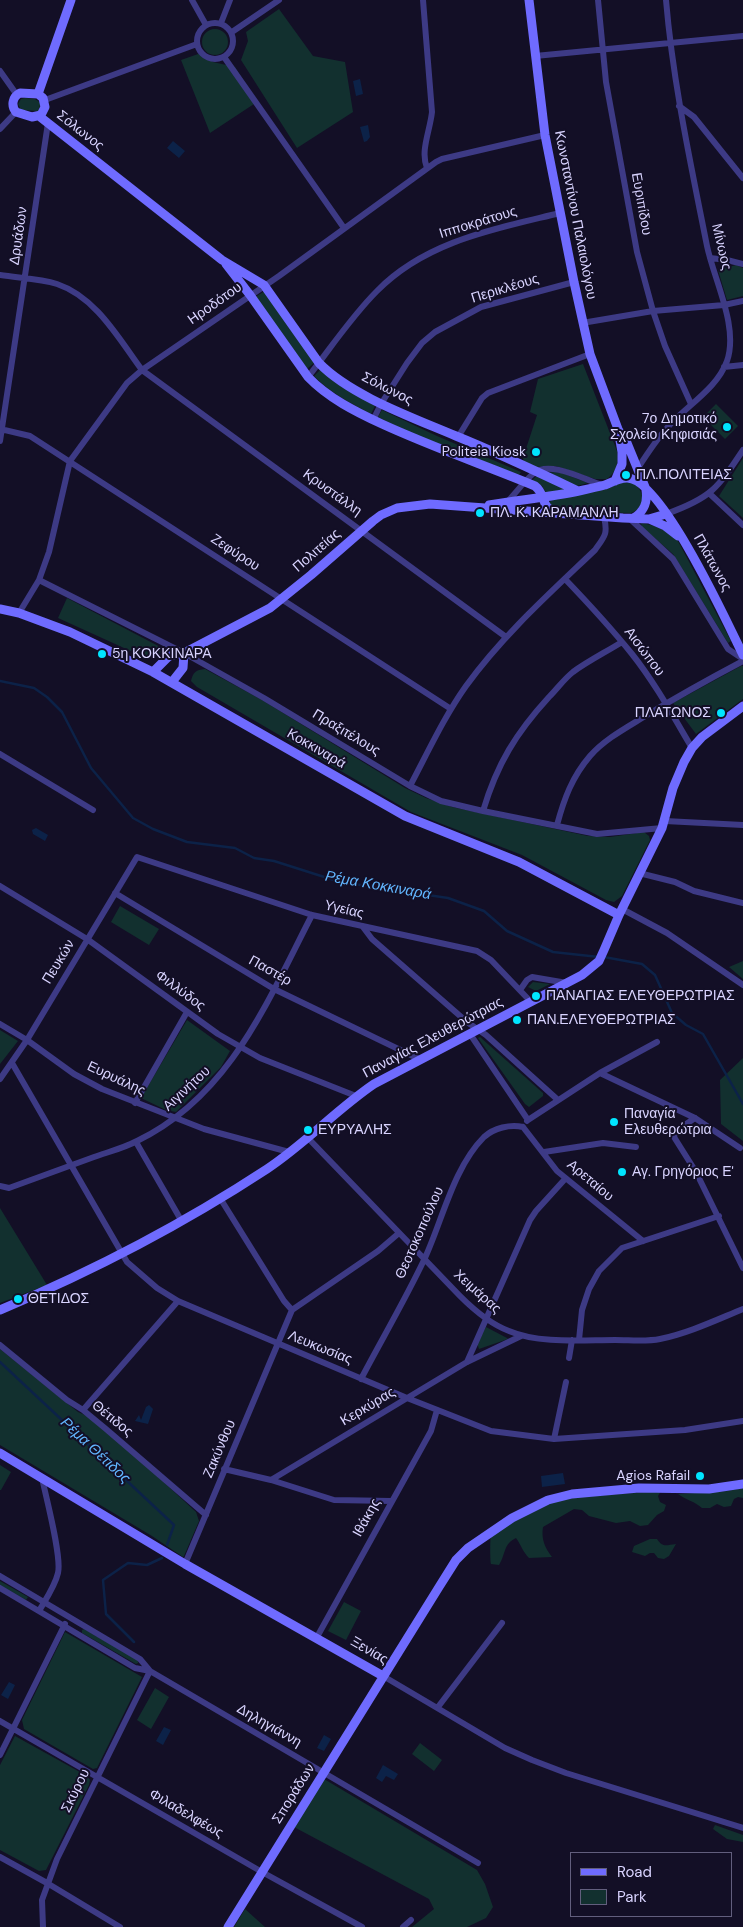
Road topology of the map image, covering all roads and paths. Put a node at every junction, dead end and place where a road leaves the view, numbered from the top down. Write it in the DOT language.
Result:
graph roads {
  1 [pos="71,0"];
  2 [pos="192,0"];
  3 [pos="230,0"];
  4 [pos="279,0"];
  5 [pos="423,0"];
  6 [pos="530,0"];
  7 [pos="598,0"];
  8 [pos="666,0"];
  9 [pos="222,23"];
  10 [pos="206,25"];
  11 [pos="232,32"];
  12 [pos="743,36"];
  13 [pos="669,43"];
  14 [pos="197,44"];
  15 [pos="602,49"];
  16 [pos="535,56"];
  17 [pos="224,57"];
  18 [pos="0,72"];
  19 [pos="17,95"];
  20 [pos="41,97"];
  21 [pos="679,106"];
  22 [pos="16,112"];
  23 [pos="39,116"];
  24 [pos="48,123"];
  25 [pos="0,129"];
  26 [pos="546,135"];
  27 [pos="427,168"];
  28 [pos="743,178"];
  29 [pos="560,213"];
  30 [pos="344,228"];
  31 [pos="710,258"];
  32 [pos="222,260"];
  33 [pos="743,264"];
  34 [pos="0,275"];
  35 [pos="26,279"];
  36 [pos="574,282"];
  37 [pos="264,284"];
  38 [pos="250,295"];
  39 [pos="743,301"];
  40 [pos="724,305"];
  41 [pos="653,311"];
  42 [pos="582,323"];
  43 [pos="590,354"];
  44 [pos="319,363"];
  45 [pos="743,366"];
  46 [pos="724,367"];
  47 [pos="142,370"];
  48 [pos="308,377"];
  49 [pos="381,404"];
  50 [pos="691,404"];
  51 [pos="373,420"];
  52 [pos="1,429"];
  53 [pos="618,429"];
  54 [pos="458,437"];
  55 [pos="0,441"];
  56 [pos="743,450"];
  57 [pos="70,461"];
  58 [pos="638,468"];
  59 [pos="536,471"];
  60 [pos="615,481"];
  61 [pos="524,483"];
  62 [pos="603,485"];
  63 [pos="646,488"];
  64 [pos="578,491"];
  65 [pos="710,494"];
  66 [pos="542,498"];
  67 [pos="507,502"];
  68 [pos="477,507"];
  69 [pos="557,514"];
  70 [pos="666,514"];
  71 [pos="604,517"];
  72 [pos="631,518"];
  73 [pos="649,519"];
  74 [pos="743,525"];
  75 [pos="361,530"];
  76 [pos="683,540"];
  77 [pos="565,579"];
  78 [pos="39,580"];
  79 [pos="282,599"];
  80 [pos="0,609"];
  81 [pos="19,613"];
  82 [pos="506,637"];
  83 [pos="622,642"];
  84 [pos="184,653"];
  85 [pos="743,658"];
  86 [pos="153,672"];
  87 [pos="172,682"];
  88 [pos="665,704"];
  89 [pos="743,706"];
  90 [pos="451,709"];
  91 [pos="692,748"];
  92 [pos="0,754"];
  93 [pos="410,786"];
  94 [pos="93,810"];
  95 [pos="483,811"];
  96 [pos="557,825"];
  97 [pos="663,825"];
  98 [pos="743,825"];
  99 [pos="137,857"];
  100 [pos="639,873"];
  101 [pos="0,886"];
  102 [pos="115,893"];
  103 [pos="743,903"];
  104 [pos="620,912"];
  105 [pos="312,915"];
  106 [pos="363,927"];
  107 [pos="87,939"];
  108 [pos="567,983"];
  109 [pos="743,985"];
  110 [pos="274,989"];
  111 [pos="520,990"];
  112 [pos="531,1002"];
  113 [pos="187,1012"];
  114 [pos="0,1024"];
  115 [pos="473,1032"];
  116 [pos="27,1040"];
  117 [pos="657,1042"];
  118 [pos="240,1048"];
  119 [pos="419,1059"];
  120 [pos="12,1063"];
  121 [pos="600,1073"];
  122 [pos="0,1079"];
  123 [pos="356,1096"];
  124 [pos="558,1100"];
  125 [pos="135,1103"];
  126 [pos="695,1118"];
  127 [pos="175,1119"];
  128 [pos="528,1120"];
  129 [pos="523,1127"];
  130 [pos="307,1138"];
  131 [pos="136,1142"];
  132 [pos="636,1147"];
  133 [pos="740,1148"];
  134 [pos="289,1152"];
  135 [pos="544,1152"];
  136 [pos="72,1165"];
  137 [pos="565,1178"];
  138 [pos="0,1186"];
  139 [pos="220,1198"];
  140 [pos="719,1216"];
  141 [pos="181,1220"];
  142 [pos="399,1233"];
  143 [pos="643,1241"];
  144 [pos="123,1254"];
  145 [pos="425,1259"];
  146 [pos="743,1268"];
  147 [pos="178,1302"];
  148 [pos="743,1309"];
  149 [pos="0,1310"];
  150 [pos="292,1310"];
  151 [pos="485,1318"];
  152 [pos="521,1336"];
  153 [pos="575,1340"];
  154 [pos="0,1344"];
  155 [pos="278,1344"];
  156 [pos="569,1358"];
  157 [pos="466,1362"];
  158 [pos="362,1379"];
  159 [pos="566,1382"];
  160 [pos="407,1398"];
  161 [pos="83,1410"];
  162 [pos="437,1410"];
  163 [pos="743,1421"];
  164 [pos="554,1439"];
  165 [pos="0,1453"];
  166 [pos="224,1469"];
  167 [pos="42,1478"];
  168 [pos="270,1480"];
  169 [pos="743,1484"];
  170 [pos="391,1501"];
  171 [pos="206,1515"];
  172 [pos="185,1564"];
  173 [pos="0,1576"];
  174 [pos="0,1588"];
  175 [pos="44,1602"];
  176 [pos="39,1610"];
  177 [pos="69,1617"];
  178 [pos="502,1623"];
  179 [pos="64,1626"];
  180 [pos="317,1637"];
  181 [pos="150,1671"];
  182 [pos="383,1676"];
  183 [pos="438,1707"];
  184 [pos="0,1721"];
  185 [pos="13,1728"];
  186 [pos="0,1755"];
  187 [pos="324,1772"];
  188 [pos="96,1777"];
  189 [pos="743,1828"];
  190 [pos="0,1857"];
  191 [pos="478,1863"];
  192 [pos="262,1872"];
  193 [pos="47,1883"];
  194 [pos="411,1920"];
  195 [pos="43,1927"];
  196 [pos="120,1927"];
  197 [pos="228,1927"];
  198 [pos="362,1927"];
  199 [pos="403,1927"];
  1 -- 20 [label="street"];
  2 -- 10 [label="street"];
  3 -- 9 [label="street"];
  4 -- 11 [label="street"];
  5 -- 27 [label="street"];
  6 -- 16 [label="street, Κωνσταντίνου Παλαιολόγου"];
  7 -- 15 [label="street, Ευριπίδου"];
  8 -- 13 [label="street, Μίνωος"];
  9 -- 10 [label="street"];
  9 -- 11 [label="street"];
  10 -- 14 [label="street"];
  11 -- 17 [label="street"];
  12 -- 13 [label="street"];
  13 -- 15 [label="street"];
  13 -- 21 [label="street, Μίνωος"];
  14 -- 17 [label="street"];
  14 -- 20 [label="street"];
  15 -- 16 [label="street"];
  15 -- 41 [label="street, Ευριπίδου"];
  16 -- 26 [label="street, Κωνσταντίνου Παλαιολόγου"];
  17 -- 30 [label="street"];
  18 -- 19 [label="street"];
  19 -- 20 [label="street"];
  19 -- 22 [label="street"];
  20 -- 23 [label="street"];
  21 -- 28 [label="street"];
  21 -- 31 [label="street, Μίνωος"];
  22 -- 23 [label="street"];
  22 -- 25 [label="street"];
  23 -- 24 [label="street, Σόλωνος"];
  24 -- 32 [label="street, Σόλωνος"];
  24 -- 35 [label="street, Δρυάδων"];
  26 -- 27 [label="street, Ηροδότου"];
  26 -- 29 [label="street, Κωνσταντίνου Παλαιολόγου"];
  27 -- 30 [label="street, Ηροδότου"];
  29 -- 36 [label="street, Κωνσταντίνου Παλαιολόγου"];
  29 -- 44 [label="street, Ιπποκράτους"];
  30 -- 37 [label="street, Ηροδότου"];
  31 -- 33 [label="street"];
  31 -- 40 [label="street, Μίνωος"];
  32 -- 37 [label="street, Σόλωνος"];
  32 -- 38 [label="street, Σόλωνος"];
  34 -- 35 [label="street, Κρυστάλλη"];
  35 -- 47 [label="street, Κρυστάλλη"];
  35 -- 52 [label="street, Δρυάδων"];
  36 -- 42 [label="street, Κωνσταντίνου Παλαιολόγου"];
  36 -- 49 [label="street, Περικλέους"];
  37 -- 38 [label="street, Ηροδότου"];
  37 -- 44 [label="street, Σόλωνος"];
  38 -- 47 [label="street, Ηροδότου"];
  38 -- 48 [label="street, Σόλωνος"];
  39 -- 40 [label="street"];
  40 -- 41 [label="street"];
  40 -- 46 [label="street, Μίνωος"];
  41 -- 42 [label="street"];
  41 -- 50 [label="street, Ευριπίδου"];
  42 -- 43 [label="street, Κωνσταντίνου Παλαιολόγου"];
  43 -- 53 [label="street, Κωνσταντίνου Παλαιολόγου"];
  43 -- 54 [label="street"];
  44 -- 48 [label="street, Ιπποκράτους"];
  44 -- 49 [label="street, Σόλωνος"];
  45 -- 46 [label="street"];
  46 -- 50 [label="street, Μίνωος"];
  47 -- 57 [label="street, Ηροδότου"];
  47 -- 75 [label="street, Κρυστάλλη"];
  48 -- 51 [label="street, Σόλωνος"];
  49 -- 51 [label="street, Περικλέους"];
  49 -- 54 [label="street, Σόλωνος"];
  50 -- 58 [label="street, Μίνωος"];
  51 -- 61 [label="street, Σόλωνος"];
  52 -- 55 [label="street, Δρυάδων"];
  52 -- 57 [label="street, Ζεφύρου"];
  53 -- 58 [label="street, Κωνσταντίνου Παλαιολόγου"];
  53 -- 60 [label="street, Κωνσταντίνου Παλαιολόγου"];
  54 -- 59 [label="street, Σόλωνος"];
  56 -- 65 [label="street"];
  57 -- 78 [label="street, Ηροδότου"];
  57 -- 79 [label="street, Ζεφύρου"];
  58 -- 63 [label="street, Κωνσταντίνου Παλαιολόγου"];
  59 -- 61 [label="street"];
  59 -- 62 [label="street"];
  59 -- 64 [label="street, Σόλωνος"];
  60 -- 62 [label="street, Πολιτείας"];
  60 -- 63 [label="street"];
  61 -- 66 [label="street, Σόλωνος"];
  61 -- 67 [label="street"];
  62 -- 64 [label="street, Πολιτείας"];
  63 -- 70 [label="street, Πλάτωνος"];
  63 -- 72 [label="street"];
  64 -- 66 [label="street, Πολιτείας"];
  65 -- 70 [label="street"];
  65 -- 74 [label="street"];
  66 -- 67 [label="street, Πολιτείας"];
  66 -- 69 [label="street"];
  67 -- 68 [label="street, Πολιτείας"];
  68 -- 69 [label="street, Πολιτείας"];
  68 -- 75 [label="street, Πολιτείας"];
  69 -- 71 [label="street, Πολιτείας"];
  70 -- 73 [label="street"];
  70 -- 76 [label="street, Πλάτωνος"];
  71 -- 72 [label="street, Πολιτείας"];
  71 -- 77 [label="street"];
  72 -- 73 [label="street, Πολιτείας"];
  72 -- 85 [label="street"];
  73 -- 76 [label="street"];
  75 -- 79 [label="street, Πολιτείας"];
  75 -- 82 [label="street, Κρυστάλλη"];
  76 -- 85 [label="street, Πλάτωνος"];
  77 -- 82 [label="street"];
  77 -- 83 [label="street, Αισώπου"];
  78 -- 81 [label="street, Ηροδότου"];
  78 -- 84 [label="street, Πραξιτέλους"];
  79 -- 84 [label="street, Πολιτείας"];
  79 -- 90 [label="street, Ζεφύρου"];
  80 -- 81 [label="street, Κοκκιναρά"];
  81 -- 86 [label="street, Κοκκιναρά"];
  82 -- 90 [label="street"];
  83 -- 88 [label="street, Αισώπου"];
  83 -- 95 [label="street"];
  84 -- 86 [label="street, Πολιτείας"];
  84 -- 87 [label="street"];
  84 -- 93 [label="street, Πραξιτέλους"];
  85 -- 88 [label="street"];
  86 -- 87 [label="street, Κοκκιναρά"];
  87 -- 104 [label="street, Κοκκιναρά"];
  88 -- 91 [label="street, Αισώπου"];
  88 -- 96 [label="street"];
  89 -- 91 [label="street, Παναγίας Ελευθερώτριας"];
  90 -- 93 [label="street"];
  91 -- 97 [label="street, Παναγίας Ελευθερώτριας"];
  92 -- 94 [label="street"];
  93 -- 95 [label="street, Πραξιτέλους"];
  95 -- 96 [label="street, Πραξιτέλους"];
  96 -- 97 [label="street, Πραξιτέλους"];
  97 -- 98 [label="street, Πραξιτέλους"];
  97 -- 100 [label="street, Παναγίας Ελευθερώτριας"];
  99 -- 102 [label="street, Πευκών"];
  99 -- 105 [label="street, Υγείας"];
  100 -- 103 [label="street"];
  100 -- 104 [label="street, Παναγίας Ελευθερώτριας"];
  101 -- 107 [label="street, Φιλλύδος"];
  102 -- 107 [label="street, Πευκών"];
  102 -- 110 [label="street, Παστέρ"];
  104 -- 108 [label="street, Παναγίας Ελευθερώτριας"];
  104 -- 109 [label="street"];
  105 -- 106 [label="street, Υγείας"];
  105 -- 110 [label="street, Αιγινήτου"];
  106 -- 111 [label="street, Υγείας"];
  106 -- 115 [label="street"];
  107 -- 113 [label="street, Φιλλύδος"];
  107 -- 116 [label="street, Πευκών"];
  108 -- 111 [label="street"];
  108 -- 112 [label="street, Παναγίας Ελευθερώτριας"];
  110 -- 118 [label="street, Αιγινήτου"];
  110 -- 119 [label="street, Παστέρ"];
  111 -- 112 [label="street, Υγείας"];
  112 -- 115 [label="street, Παναγίας Ελευθερώτριας"];
  113 -- 118 [label="street, Φιλλύδος"];
  113 -- 125 [label="street"];
  114 -- 116 [label="street, Ευρυάλης"];
  115 -- 119 [label="street, Παναγίας Ελευθερώτριας"];
  115 -- 124 [label="street"];
  115 -- 128 [label="street"];
  116 -- 120 [label="street, Πευκών"];
  116 -- 125 [label="street, Ευρυάλης"];
  117 -- 121 [label="street"];
  118 -- 123 [label="street, Φιλλύδος"];
  118 -- 127 [label="street, Αιγινήτου"];
  119 -- 123 [label="street, Παναγίας Ελευθερώτριας"];
  120 -- 122 [label="street, Πευκών"];
  120 -- 136 [label="street, Λευκωσίας"];
  121 -- 124 [label="street"];
  121 -- 126 [label="street"];
  123 -- 130 [label="street, Παναγίας Ελευθερώτριας"];
  124 -- 128 [label="street"];
  125 -- 127 [label="street, Ευρυάλης"];
  126 -- 133 [label="street"];
  126 -- 140 [label="street"];
  127 -- 131 [label="street, Αιγινήτου"];
  127 -- 134 [label="street, Ευρυάλης"];
  128 -- 129 [label="street"];
  129 -- 135 [label="street, Αρεταίου"];
  129 -- 145 [label="street, Θεοτοκοπούλου"];
  130 -- 134 [label="street, Παναγίας Ελευθερώτριας"];
  130 -- 142 [label="street, Χειμάρας"];
  131 -- 136 [label="street, Αιγινήτου"];
  131 -- 141 [label="street"];
  132 -- 135 [label="street"];
  134 -- 139 [label="street, Παναγίας Ελευθερώτριας"];
  135 -- 137 [label="street, Αρεταίου"];
  136 -- 138 [label="street, Αιγινήτου"];
  136 -- 144 [label="street, Λευκωσίας"];
  137 -- 143 [label="street, Αρεταίου"];
  137 -- 151 [label="street"];
  139 -- 141 [label="street, Παναγίας Ελευθερώτριας"];
  139 -- 150 [label="street"];
  140 -- 143 [label="street"];
  140 -- 146 [label="street"];
  141 -- 144 [label="street, Παναγίας Ελευθερώτριας"];
  142 -- 145 [label="street, Χειμάρας"];
  142 -- 150 [label="street"];
  143 -- 153 [label="street"];
  144 -- 147 [label="street, Λευκωσίας"];
  144 -- 149 [label="street, Παναγίας Ελευθερώτριας"];
  145 -- 151 [label="street, Χειμάρας"];
  145 -- 158 [label="street, Θεοτοκοπούλου"];
  147 -- 155 [label="street, Λευκωσίας"];
  147 -- 161 [label="street"];
  148 -- 153 [label="street, Χειμάρας"];
  150 -- 155 [label="street, Ζακύνθου"];
  151 -- 152 [label="street, Χειμάρας"];
  151 -- 157 [label="street"];
  152 -- 153 [label="street, Χειμάρας"];
  152 -- 157 [label="street, Κερκύρας"];
  153 -- 156 [label="street"];
  154 -- 161 [label="street, Θέτιδος"];
  155 -- 158 [label="street, Λευκωσίας"];
  155 -- 166 [label="street, Ζακύνθου"];
  157 -- 160 [label="street, Κερκύρας"];
  158 -- 160 [label="street, Λευκωσίας"];
  159 -- 164 [label="street"];
  160 -- 162 [label="street, Λευκωσίας"];
  160 -- 168 [label="street, Κερκύρας"];
  161 -- 171 [label="street, Θέτιδος"];
  162 -- 164 [label="street, Λευκωσίας"];
  162 -- 170 [label="street, Ιθάκης"];
  163 -- 164 [label="street, Λευκωσίας"];
  165 -- 167 [label="street, Ξενίας"];
  166 -- 168 [label="street"];
  166 -- 171 [label="street, Ζακύνθου"];
  167 -- 172 [label="street, Ξενίας"];
  167 -- 175 [label="street"];
  168 -- 170 [label="street"];
  169 -- 182 [label="street, Σποράδων"];
  170 -- 180 [label="street, Ιθάκης"];
  171 -- 172 [label="street, Ζακύνθου"];
  172 -- 180 [label="street, Ξενίας"];
  173 -- 175 [label="street, Δηληγιάννη"];
  174 -- 176 [label="street, Δηληγιάννη"];
  175 -- 176 [label="street"];
  175 -- 177 [label="street, Δηληγιάννη"];
  176 -- 179 [label="street, Δηληγιάννη"];
  177 -- 179 [label="street"];
  177 -- 181 [label="street, Δηληγιάννη"];
  178 -- 183 [label="street"];
  179 -- 181 [label="street, Δηληγιάννη"];
  179 -- 185 [label="street"];
  180 -- 182 [label="street, Ξενίας"];
  181 -- 187 [label="street, Δηληγιάννη"];
  181 -- 188 [label="street, Σκύρου"];
  182 -- 183 [label="street, Ξενίας"];
  182 -- 187 [label="street, Σποράδων"];
  183 -- 189 [label="street, Ξενίας"];
  184 -- 185 [label="street, Φιλαδελφέως"];
  185 -- 186 [label="street"];
  185 -- 188 [label="street, Φιλαδελφέως"];
  187 -- 191 [label="street, Δηληγιάννη"];
  187 -- 192 [label="street, Σποράδων"];
  188 -- 192 [label="street, Φιλαδελφέως"];
  188 -- 193 [label="street, Σκύρου"];
  190 -- 193 [label="street"];
  192 -- 197 [label="street, Σποράδων"];
  192 -- 198 [label="street, Φιλαδελφέως"];
  193 -- 195 [label="street, Σκύρου"];
  193 -- 196 [label="street"];
  194 -- 199 [label="street"];
}
